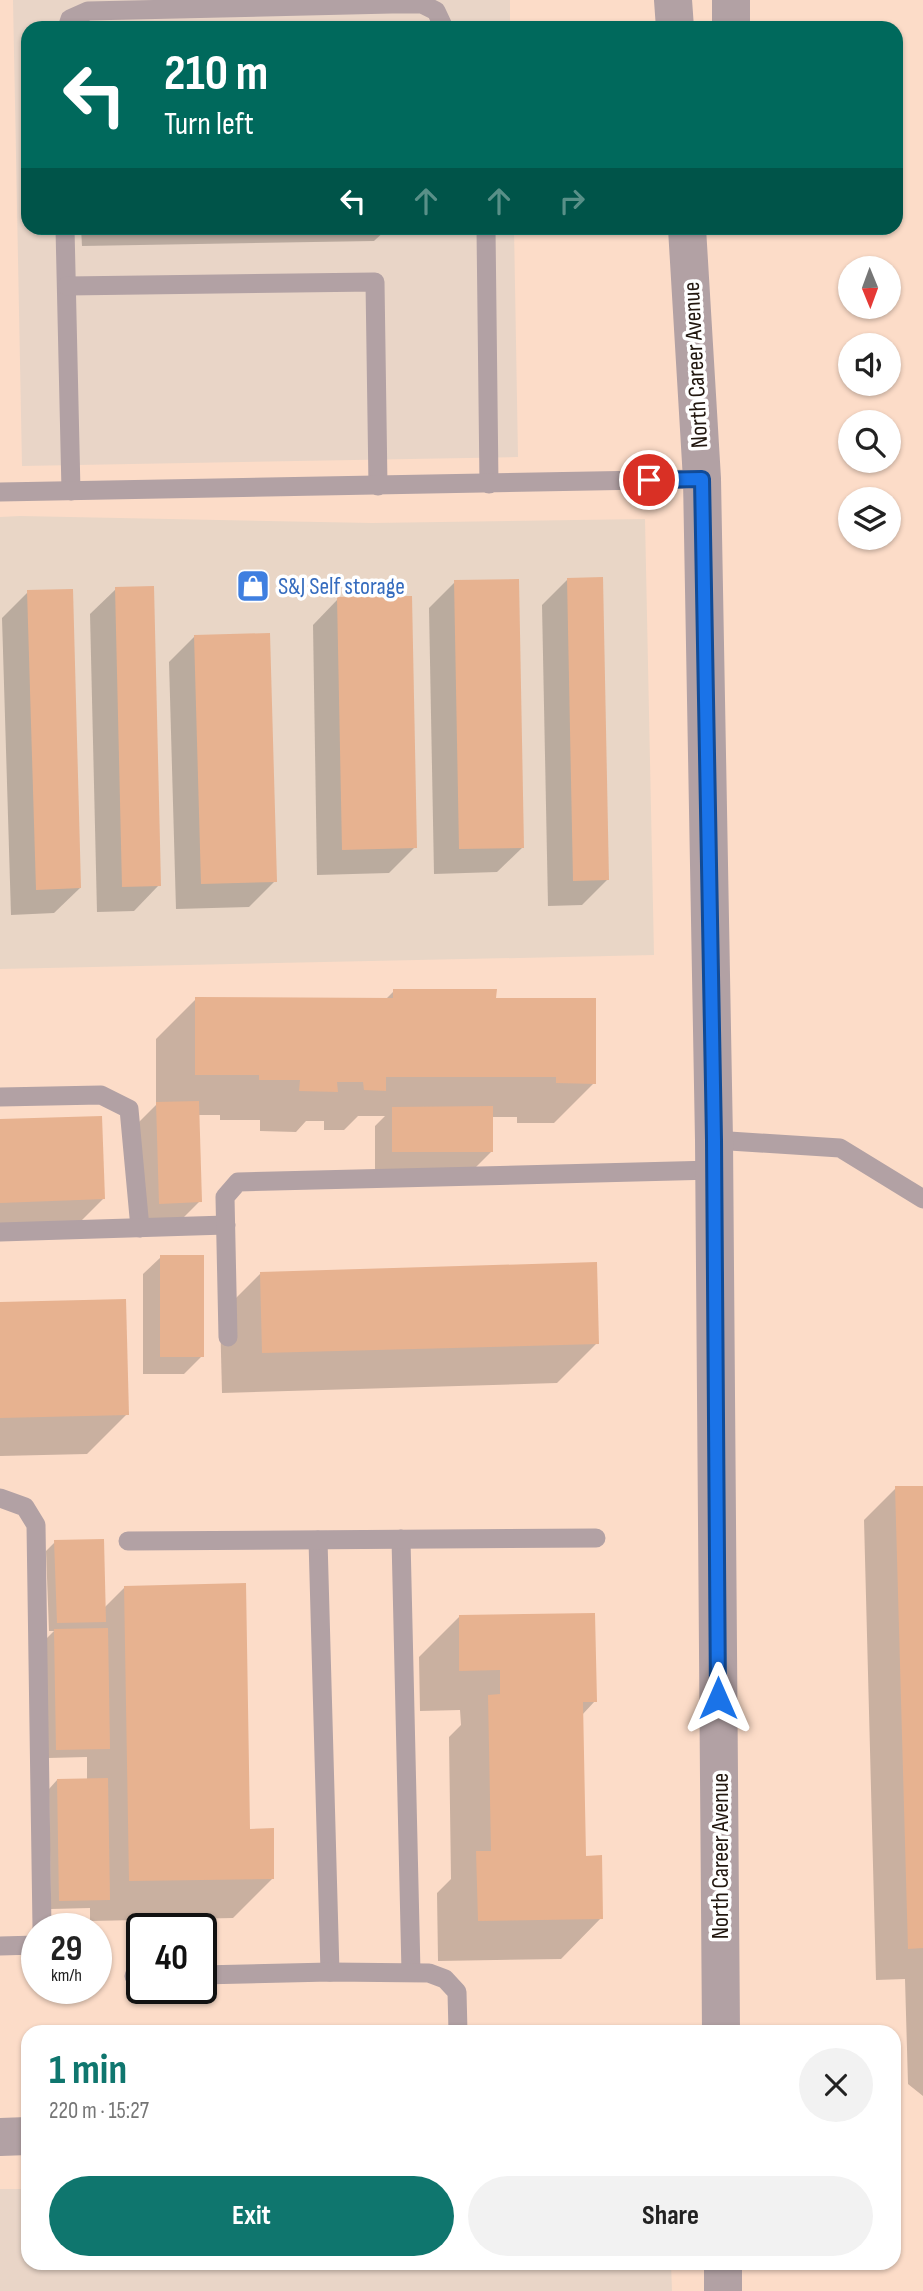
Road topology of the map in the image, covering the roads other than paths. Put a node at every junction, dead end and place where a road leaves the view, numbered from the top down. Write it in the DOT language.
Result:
graph roads {
  1 [pos="673,0"];
  2 [pos="731,0"];
  3 [pos="69,21"];
  4 [pos="441,21"];
  5 [pos="674,21"];
  6 [pos="731,21"];
  7 [pos="65,235"];
  8 [pos="486,235"];
  9 [pos="690,236"];
  10 [pos="66,286"];
  11 [pos="702,479"];
  12 [pos="489,484"];
  13 [pos="378,486"];
  14 [pos="71,491"];
  15 [pos="0,492"];
  16 [pos="0,1097"];
  17 [pos="714,1155"];
  18 [pos="923,1199"];
  19 [pos="226,1225"];
  20 [pos="140,1228"];
  21 [pos="0,1232"];
  22 [pos="228,1337"];
  23 [pos="0,1498"];
  24 [pos="596,1538"];
  25 [pos="401,1539"];
  26 [pos="318,1540"];
  27 [pos="128,1541"];
  28 [pos="41,1913"];
  29 [pos="21,1945"];
  30 [pos="0,1946"];
  31 [pos="330,1972"];
  32 [pos="411,1972"];
  33 [pos="217,1975"];
  34 [pos="458,2025"];
  35 [pos="721,2025"];
  36 [pos="21,2136"];
  37 [pos="0,2137"];
  38 [pos="723,2270"];
  39 [pos="723,2291"];
  1 -- 5 [label="street"];
  2 -- 6 [label="street"];
  3 -- 4 [label="lane"];
  7 -- 10 [label="lane"];
  8 -- 12 [label="lane"];
  9 -- 11 [label="street, North Career Avenue"];
  10 -- 13 [label="lane"];
  10 -- 14 [label="lane"];
  11 -- 12 [label="lane"];
  11 -- 17 [label="street, North Career Avenue"];
  12 -- 13 [label="lane"];
  13 -- 14 [label="lane"];
  14 -- 15 [label="lane"];
  16 -- 20 [label="lane"];
  17 -- 18 [label="lane"];
  17 -- 19 [label="lane"];
  17 -- 35 [label="street, North Career Avenue"];
  19 -- 20 [label="lane"];
  19 -- 22 [label="lane"];
  20 -- 21 [label="lane"];
  23 -- 28 [label="lane"];
  24 -- 25 [label="lane"];
  25 -- 26 [label="lane"];
  25 -- 32 [label="lane"];
  26 -- 27 [label="lane"];
  26 -- 31 [label="lane"];
  29 -- 30 [label="lane"];
  31 -- 32 [label="lane"];
  31 -- 33 [label="lane"];
  32 -- 34 [label="lane"];
  36 -- 37 [label="street"];
  38 -- 39 [label="street"];
}
